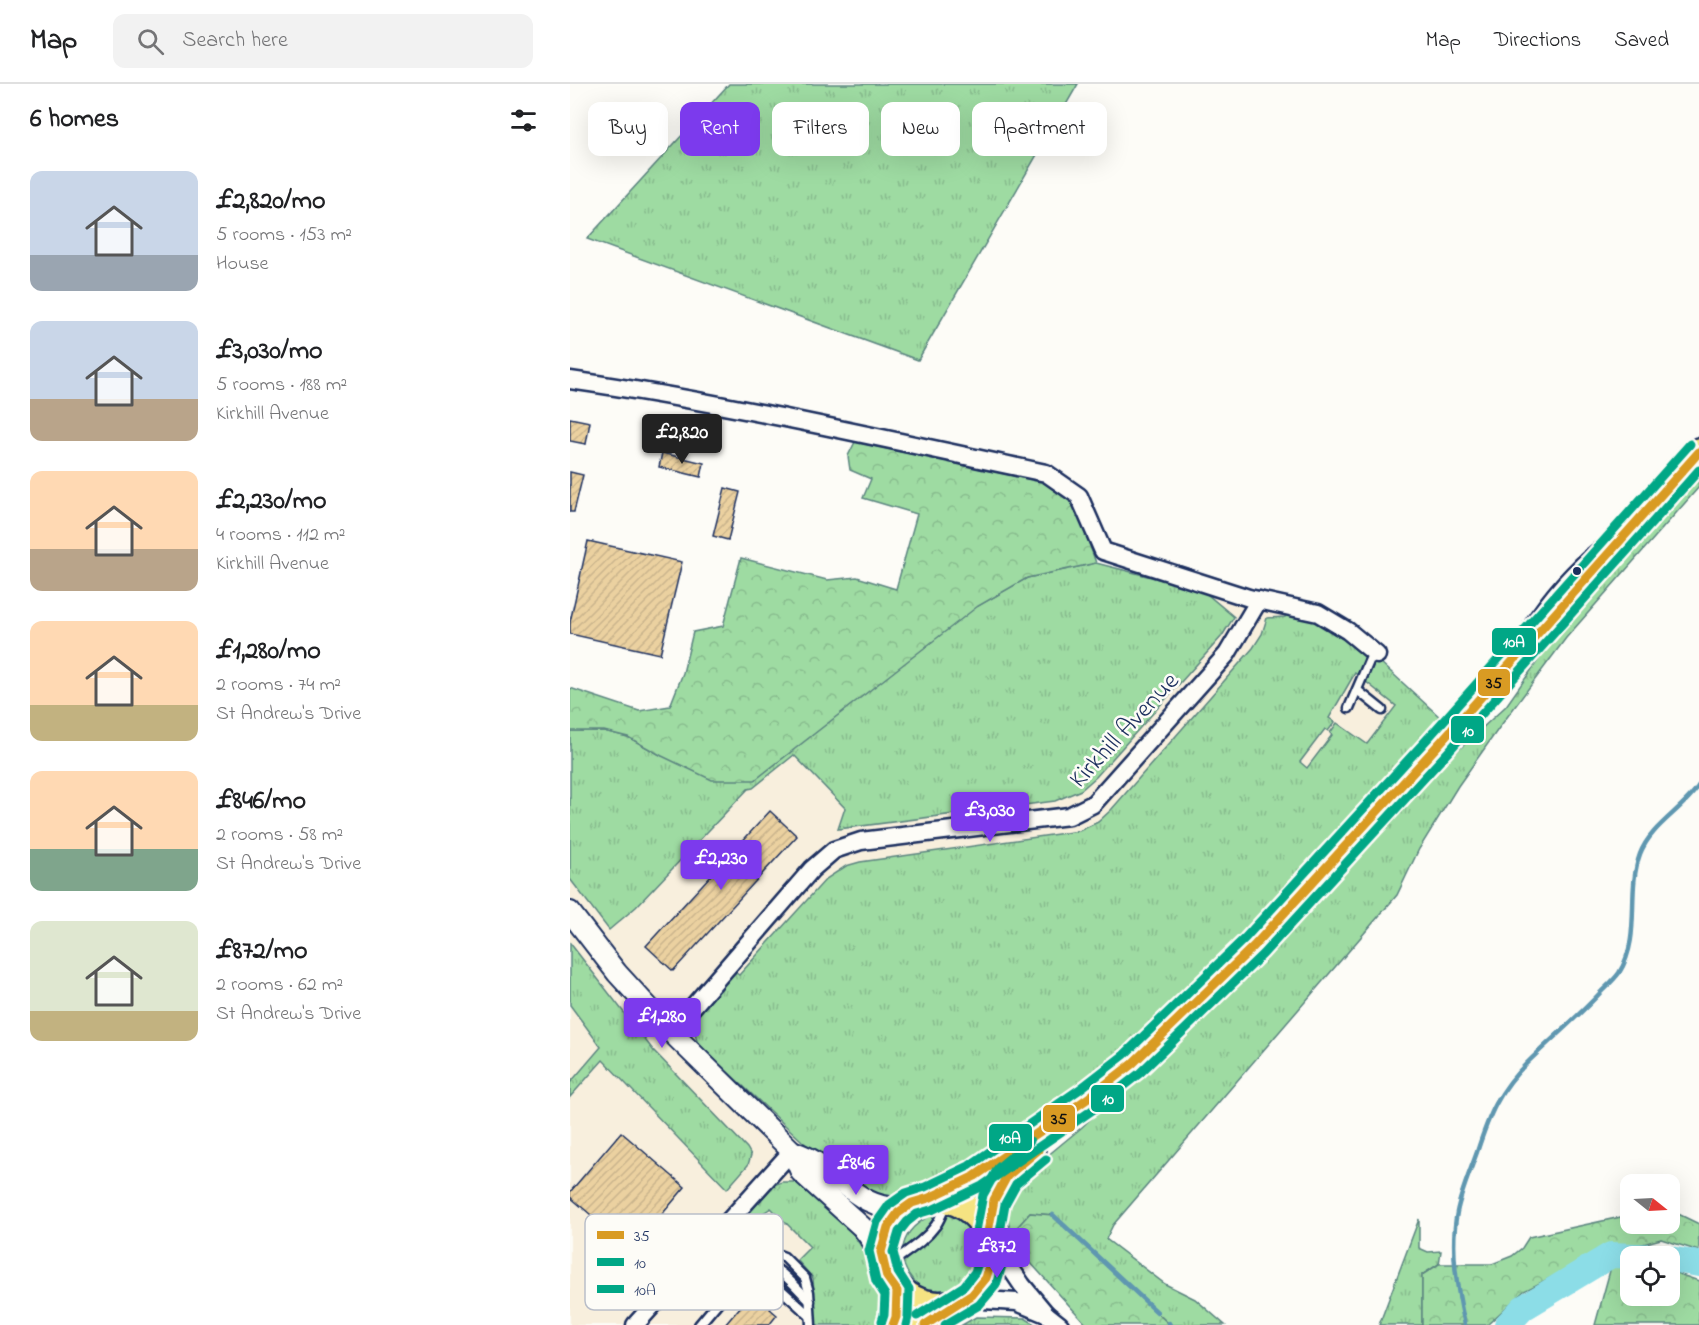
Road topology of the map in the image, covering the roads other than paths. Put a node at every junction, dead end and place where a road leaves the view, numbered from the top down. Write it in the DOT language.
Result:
graph roads {
  1 [pos="570,380"];
  2 [pos="1699,452"];
  3 [pos="1259,600"];
  4 [pos="1375,654"];
  5 [pos="1357,690"];
  6 [pos="1349,708"];
  7 [pos="1382,710"];
  8 [pos="570,912"];
  9 [pos="671,1032"];
  10 [pos="1087,1099"];
  11 [pos="792,1151"];
  12 [pos="936,1197"];
  13 [pos="736,1214"];
  14 [pos="989,1234"];
  15 [pos="783,1257"];
  16 [pos="888,1274"];
  17 [pos="783,1277"];
  18 [pos="783,1293"];
  19 [pos="810,1301"];
  20 [pos="964,1301"];
  21 [pos="651,1310"];
  22 [pos="711,1310"];
  23 [pos="1046,1314"];
  24 [pos="811,1320"];
  25 [pos="639,1323"];
  26 [pos="699,1325"];
  27 [pos="893,1325"];
  28 [pos="926,1325"];
  29 [pos="1060,1325"];
  1 -- 3 [label="street"];
  2 -- 10 [label="highway"];
  3 -- 4 [label="street"];
  3 -- 9 [label="street, Kirkhill Avenue"];
  4 -- 5 [label="lane"];
  5 -- 6 [label="lane"];
  5 -- 7 [label="lane"];
  8 -- 9 [label="street"];
  9 -- 11 [label="street"];
  10 -- 12 [label="highway"];
  10 -- 14 [label="highway"];
  11 -- 12 [label="street"];
  11 -- 13 [label="street"];
  11 -- 16 [label="street"];
  12 -- 14 [label="highway"];
  12 -- 16 [label="lane"];
  12 -- 16 [label="highway"];
  14 -- 20 [label="highway"];
  14 -- 23 [label="street"];
  15 -- 19 [label="lane"];
  16 -- 20 [label="highway"];
  16 -- 27 [label="highway"];
  17 -- 19 [label="lane"];
  18 -- 24 [label="lane"];
  19 -- 24 [label="lane"];
  20 -- 23 [label="street"];
  20 -- 28 [label="highway"];
  21 -- 25 [label="street"];
  22 -- 26 [label="lane"];
  23 -- 29 [label="street"];
}
